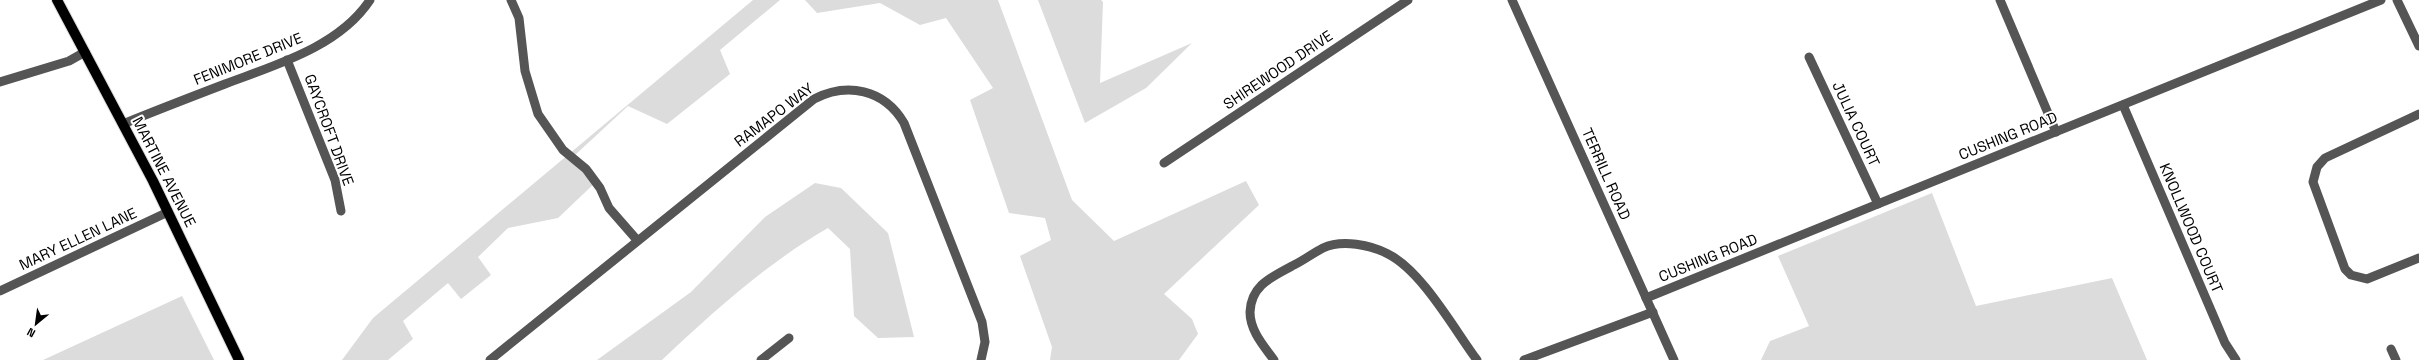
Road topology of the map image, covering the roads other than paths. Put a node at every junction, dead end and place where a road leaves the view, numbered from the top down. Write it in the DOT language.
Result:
graph roads {
  1 [pos="57,0"];
  2 [pos="370,0"];
  3 [pos="511,0"];
  4 [pos="1408,0"];
  5 [pos="1512,0"];
  6 [pos="2000,0"];
  7 [pos="2381,0"];
  8 [pos="2397,0"];
  9 [pos="2419,46"];
  10 [pos="85,52"];
  11 [pos="1809,57"];
  12 [pos="287,60"];
  13 [pos="0,82"];
  14 [pos="2123,105"];
  15 [pos="2419,114"];
  16 [pos="123,124"];
  17 [pos="2056,132"];
  18 [pos="1164,163"];
  19 [pos="1878,204"];
  20 [pos="341,211"];
  21 [pos="168,212"];
  22 [pos="637,240"];
  23 [pos="2419,258"];
  24 [pos="0,291"];
  25 [pos="1646,298"];
  26 [pos="1653,312"];
  27 [pos="789,338"];
  28 [pos="2392,349"];
  29 [pos="239,360"];
  30 [pos="490,360"];
  31 [pos="761,360"];
  32 [pos="981,360"];
  33 [pos="1274,360"];
  34 [pos="1477,360"];
  35 [pos="1524,360"];
  36 [pos="1674,360"];
  37 [pos="2236,360"];
  38 [pos="2396,360"];
  1 -- 10 [label="main road, MARTINE AVENUE"];
  2 -- 12 [label="street, FENIMORE DRIVE"];
  3 -- 22 [label="street"];
  4 -- 18 [label="street, SHIREWOOD DRIVE"];
  5 -- 25 [label="street, TERRILL ROAD"];
  6 -- 17 [label="street"];
  7 -- 14 [label="street, CUSHING ROAD"];
  8 -- 9 [label="street"];
  10 -- 13 [label="street"];
  10 -- 16 [label="main road, MARTINE AVENUE"];
  11 -- 19 [label="street, JULIA COURT"];
  12 -- 16 [label="street, FENIMORE DRIVE"];
  12 -- 20 [label="street, GAYCROFT DRIVE"];
  14 -- 17 [label="street, CUSHING ROAD"];
  14 -- 37 [label="street, KNOLLWOOD COURT"];
  15 -- 23 [label="street"];
  16 -- 21 [label="main road, MARTINE AVENUE"];
  17 -- 19 [label="street, CUSHING ROAD"];
  19 -- 25 [label="street, CUSHING ROAD"];
  21 -- 24 [label="street, MARY ELLEN LANE"];
  21 -- 29 [label="main road, MARTINE AVENUE"];
  22 -- 30 [label="street, RAMAPO WAY"];
  22 -- 32 [label="street, RAMAPO WAY"];
  25 -- 26 [label="street, TERRILL ROAD"];
  26 -- 35 [label="street"];
  26 -- 36 [label="street, TERRILL ROAD"];
  27 -- 31 [label="street"];
  28 -- 38 [label="street"];
  33 -- 34 [label="street"];
}
